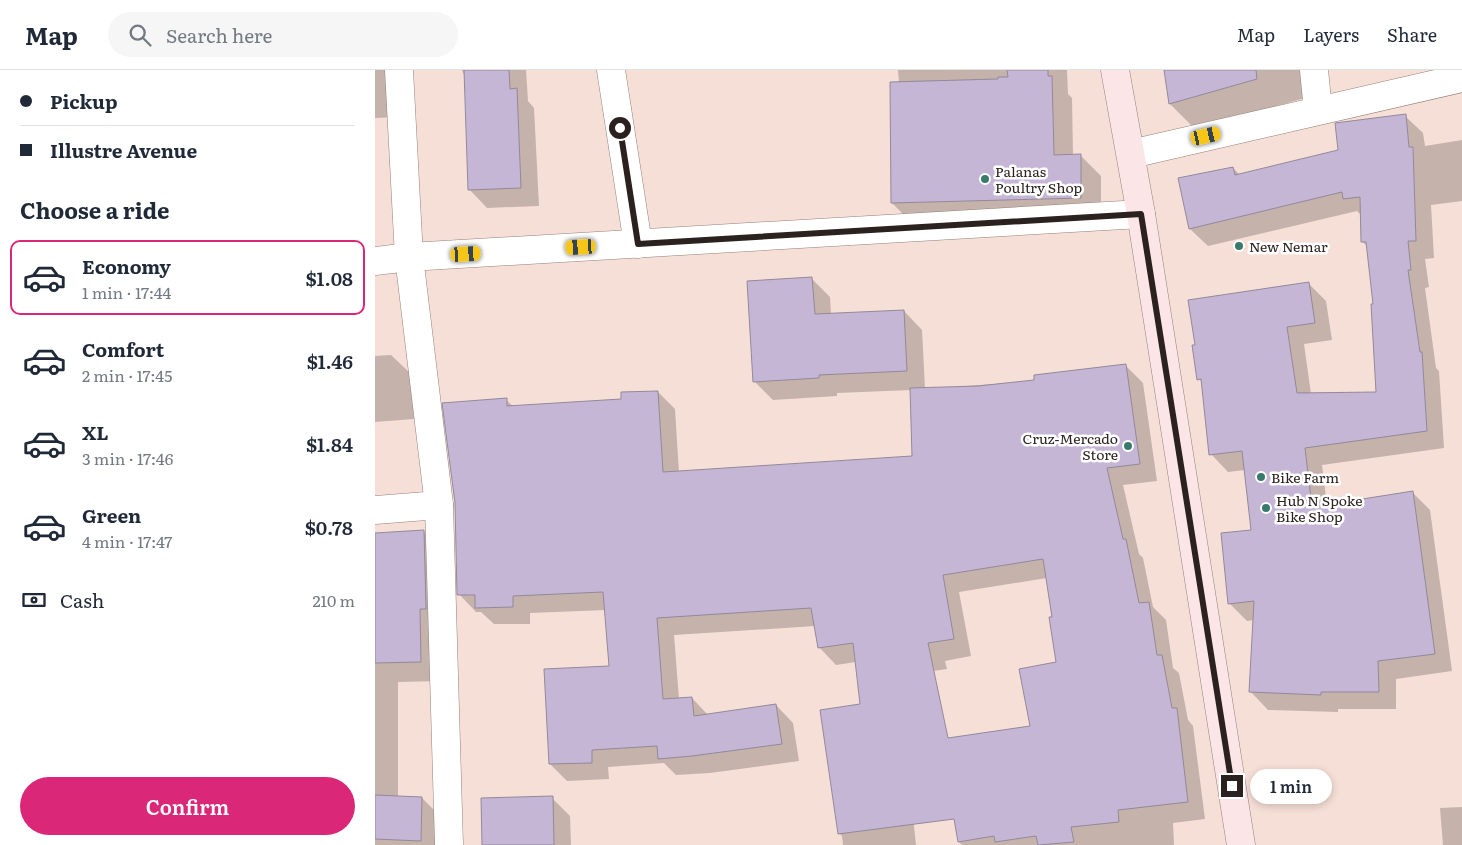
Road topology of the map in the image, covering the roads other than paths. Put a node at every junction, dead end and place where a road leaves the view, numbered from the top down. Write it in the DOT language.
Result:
graph roads {
  1 [pos="399,70"];
  2 [pos="611,70"];
  3 [pos="1115,70"];
  4 [pos="1314,70"];
  5 [pos="1462,78"];
  6 [pos="1318,110"];
  7 [pos="1131,154"];
  8 [pos="1141,214"];
  9 [pos="638,244"];
  10 [pos="409,257"];
  11 [pos="375,261"];
  12 [pos="439,505"];
  13 [pos="375,510"];
  14 [pos="449,845"];
  15 [pos="1241,845"];
  1 -- 10 [label="street"];
  2 -- 9 [label="street"];
  3 -- 7 [label="main road"];
  4 -- 6 [label="street"];
  5 -- 6 [label="street"];
  6 -- 7 [label="street"];
  7 -- 8 [label="main road"];
  8 -- 9 [label="street"];
  8 -- 15 [label="main road"];
  9 -- 10 [label="street"];
  10 -- 11 [label="street"];
  10 -- 12 [label="street"];
  12 -- 13 [label="street"];
  12 -- 14 [label="street"];
}
